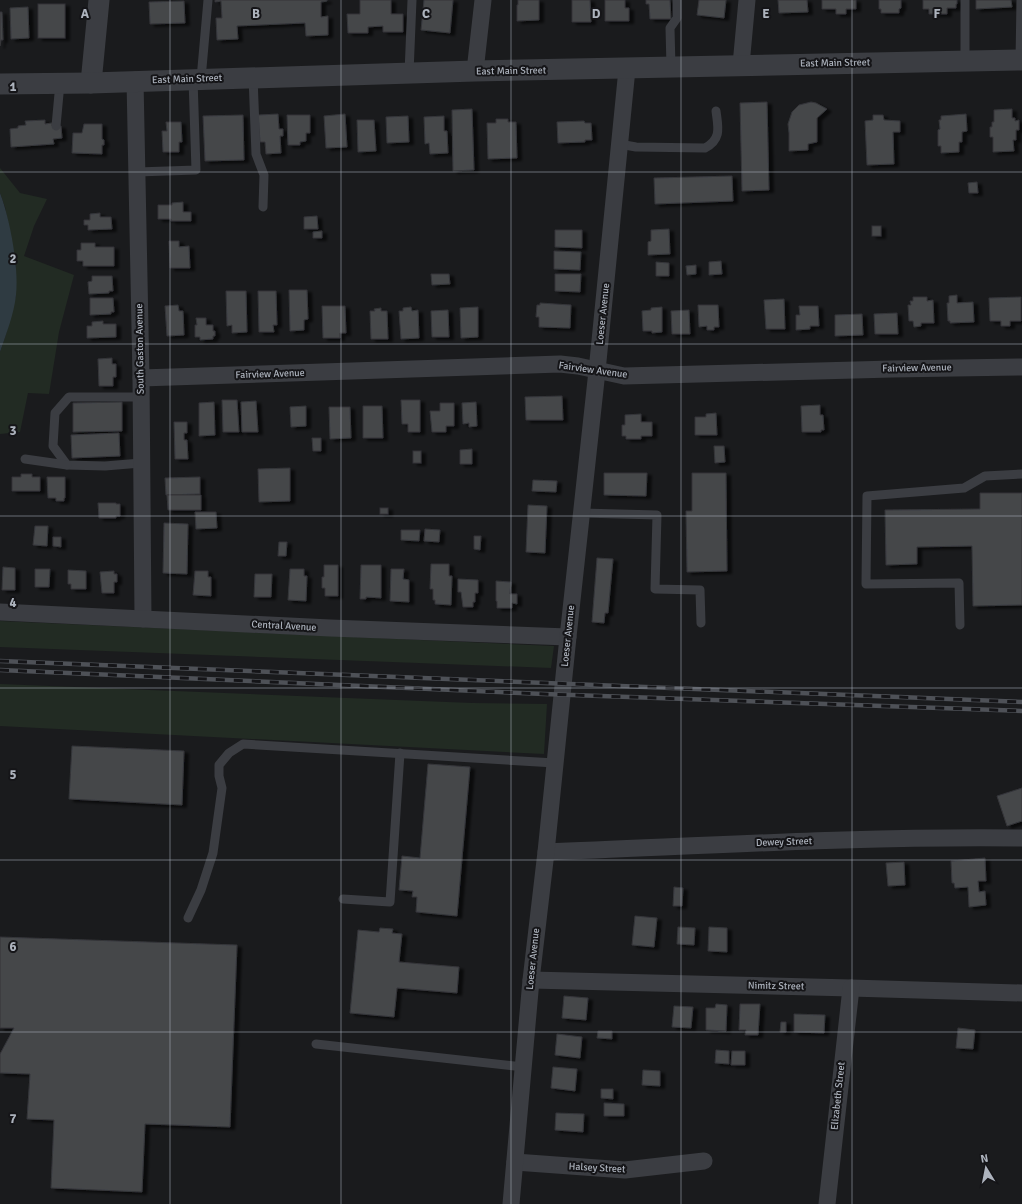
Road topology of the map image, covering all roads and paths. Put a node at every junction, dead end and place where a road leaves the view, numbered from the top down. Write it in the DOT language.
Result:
graph roads {
  1 [pos="99,0"];
  2 [pos="208,0"];
  3 [pos="412,0"];
  4 [pos="483,0"];
  5 [pos="677,0"];
  6 [pos="747,0"];
  7 [pos="965,0"];
  8 [pos="1021,0"];
  9 [pos="1021,60"];
  10 [pos="965,61"];
  11 [pos="741,65"];
  12 [pos="671,68"];
  13 [pos="627,69"];
  14 [pos="475,71"];
  15 [pos="409,73"];
  16 [pos="252,77"];
  17 [pos="197,79"];
  18 [pos="135,80"];
  19 [pos="60,83"];
  20 [pos="91,83"];
  21 [pos="0,84"];
  22 [pos="716,111"];
  23 [pos="56,126"];
  24 [pos="619,144"];
  25 [pos="137,172"];
  26 [pos="263,207"];
  27 [pos="1022,367"];
  28 [pos="597,371"];
  29 [pos="141,378"];
  30 [pos="141,397"];
  31 [pos="25,459"];
  32 [pos="141,463"];
  33 [pos="67,465"];
  34 [pos="1022,474"];
  35 [pos="582,513"];
  36 [pos="0,612"];
  37 [pos="143,618"];
  38 [pos="701,623"];
  39 [pos="960,625"];
  40 [pos="568,637"];
  41 [pos="400,753"];
  42 [pos="555,763"];
  43 [pos="1022,838"];
  44 [pos="546,852"];
  45 [pos="342,899"];
  46 [pos="188,918"];
  47 [pos="530,980"];
  48 [pos="851,988"];
  49 [pos="1022,994"];
  50 [pos="316,1044"];
  51 [pos="523,1067"];
  52 [pos="704,1161"];
  53 [pos="515,1162"];
  54 [pos="511,1204"];
  55 [pos="826,1204"];
  1 -- 20 [label="street"];
  2 -- 17 [label="lane"];
  3 -- 15 [label="lane"];
  4 -- 14 [label="street"];
  5 -- 12 [label="lane"];
  6 -- 11 [label="street"];
  7 -- 10 [label="lane"];
  8 -- 9 [label="lane"];
  9 -- 10 [label="street, East Main Street"];
  10 -- 11 [label="street, East Main Street"];
  11 -- 12 [label="street, East Main Street"];
  12 -- 13 [label="street, East Main Street"];
  13 -- 14 [label="street, East Main Street"];
  13 -- 24 [label="street, Loeser Avenue"];
  14 -- 15 [label="street, East Main Street"];
  15 -- 16 [label="street, East Main Street"];
  16 -- 17 [label="street, East Main Street"];
  16 -- 26 [label="lane"];
  17 -- 18 [label="street, East Main Street"];
  17 -- 25 [label="lane"];
  18 -- 20 [label="street, East Main Street"];
  18 -- 25 [label="street, South Gaston Avenue"];
  19 -- 20 [label="street, East Main Street"];
  19 -- 21 [label="street, East Main Street"];
  19 -- 23 [label="lane"];
  22 -- 24 [label="lane"];
  24 -- 28 [label="street, Loeser Avenue"];
  25 -- 29 [label="street, South Gaston Avenue"];
  27 -- 28 [label="street, Fairview Avenue"];
  28 -- 29 [label="street, Fairview Avenue"];
  28 -- 35 [label="street, Loeser Avenue"];
  29 -- 30 [label="street, South Gaston Avenue"];
  30 -- 32 [label="street, South Gaston Avenue"];
  30 -- 33 [label="lane"];
  31 -- 33 [label="lane"];
  32 -- 33 [label="lane"];
  32 -- 37 [label="street, South Gaston Avenue"];
  34 -- 39 [label="lane"];
  35 -- 38 [label="lane"];
  35 -- 40 [label="street, Loeser Avenue"];
  36 -- 37 [label="street, Central Avenue"];
  37 -- 40 [label="street, Central Avenue"];
  40 -- 42 [label="street, Loeser Avenue"];
  41 -- 42 [label="lane"];
  41 -- 45 [label="lane"];
  41 -- 46 [label="lane"];
  42 -- 44 [label="street, Loeser Avenue"];
  43 -- 44 [label="street, Dewey Street"];
  44 -- 47 [label="street, Loeser Avenue"];
  47 -- 48 [label="street, Nimitz Street"];
  47 -- 51 [label="street, Loeser Avenue"];
  48 -- 49 [label="street, Nimitz Street"];
  48 -- 55 [label="street, Elizabeth Street"];
  50 -- 51 [label="lane"];
  51 -- 53 [label="street, Loeser Avenue"];
  52 -- 53 [label="street, Halsey Street"];
  53 -- 54 [label="street, Loeser Avenue"];
}
